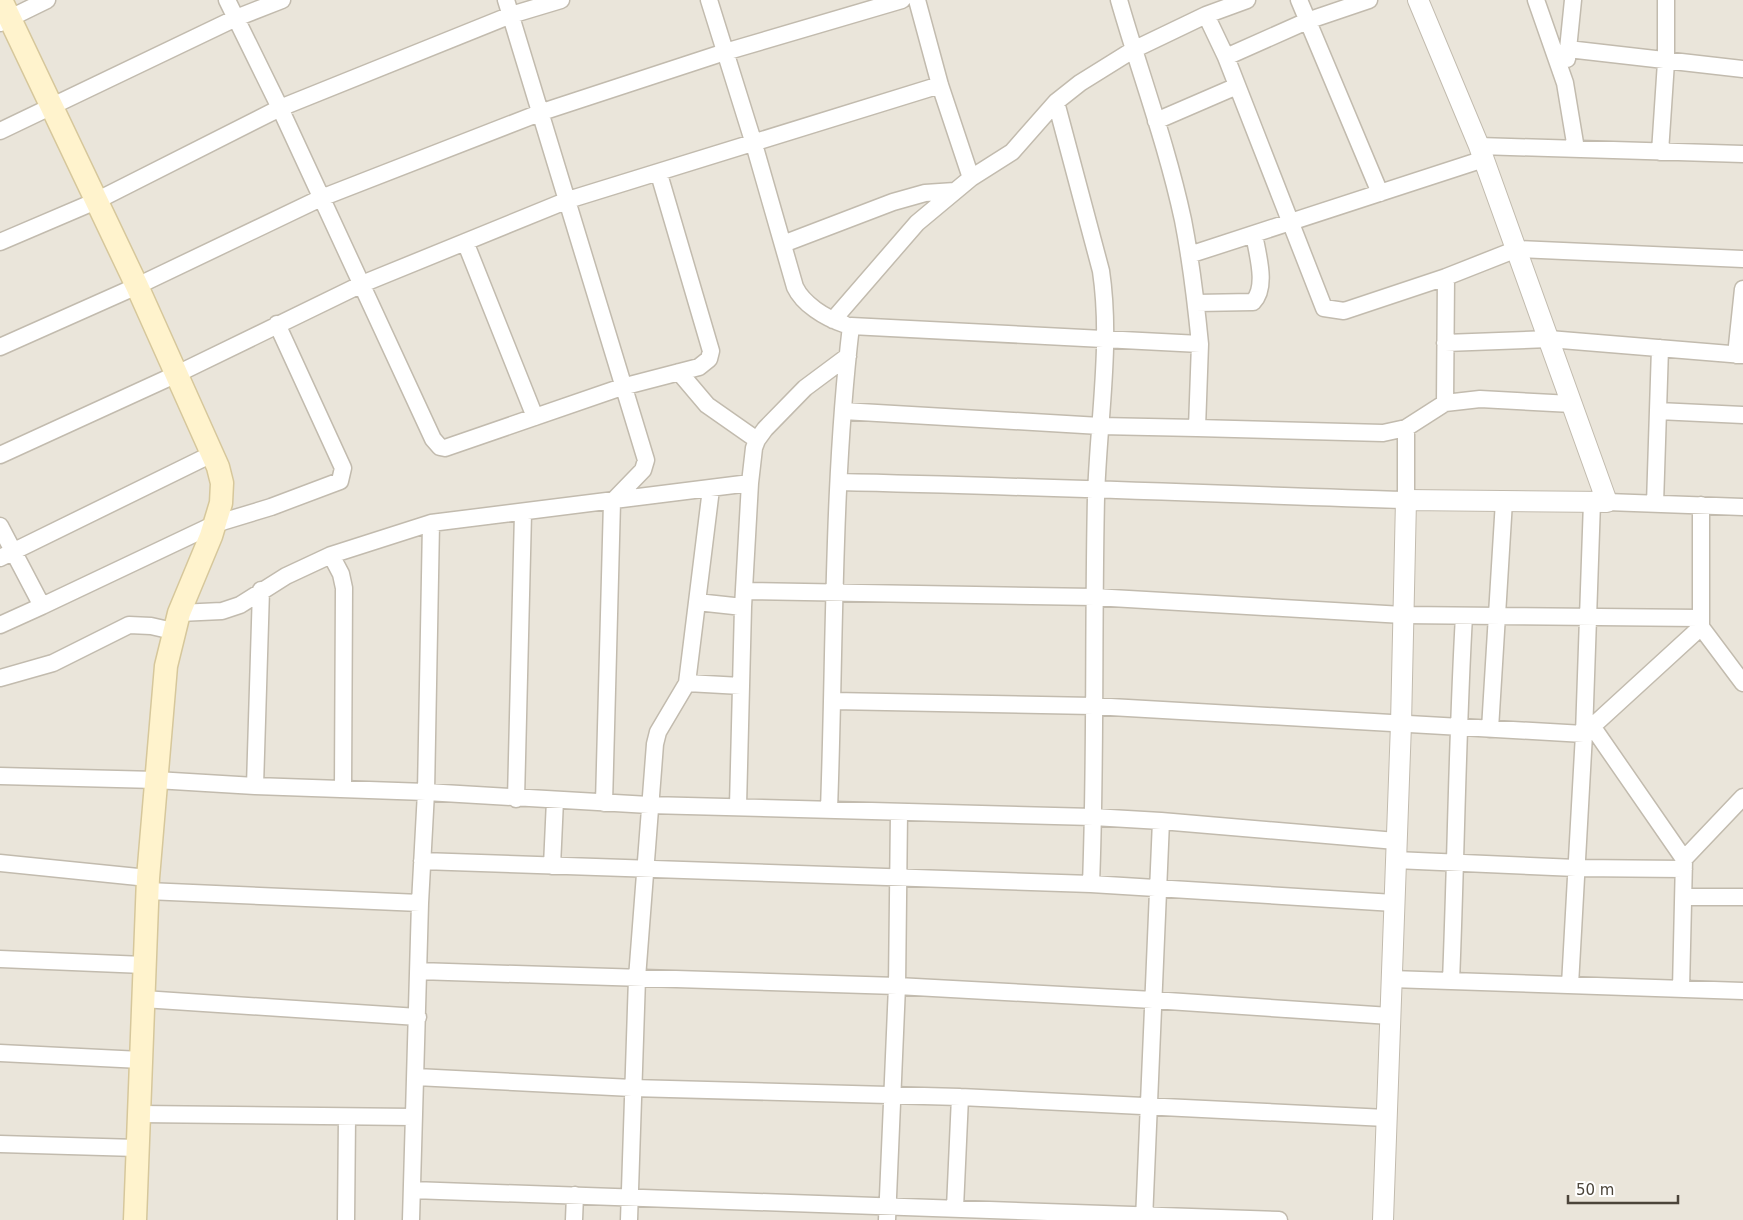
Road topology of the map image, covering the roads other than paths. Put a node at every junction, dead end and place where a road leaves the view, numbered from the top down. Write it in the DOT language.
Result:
graph roads {
  1 [pos="47,0"];
  2 [pos="227,0"];
  3 [pos="282,0"];
  4 [pos="561,0"];
  5 [pos="709,0"];
  6 [pos="902,0"];
  7 [pos="917,0"];
  8 [pos="1119,0"];
  9 [pos="1247,0"];
  10 [pos="1299,0"];
  11 [pos="1369,0"];
  12 [pos="1418,0"];
  13 [pos="1536,0"];
  14 [pos="1573,0"];
  15 [pos="1666,0"];
  16 [pos="1230,3"];
  17 [pos="509,8"];
  18 [pos="3,14"];
  19 [pos="1206,15"];
  20 [pos="236,18"];
  21 [pos="1307,21"];
  22 [pos="1568,49"];
  23 [pos="1133,50"];
  24 [pos="725,52"];
  25 [pos="1226,57"];
  26 [pos="1666,62"];
  27 [pos="1743,69"];
  28 [pos="1565,83"];
  29 [pos="940,85"];
  30 [pos="1236,86"];
  31 [pos="1056,102"];
  32 [pos="50,106"];
  33 [pos="280,108"];
  34 [pos="542,112"];
  35 [pos="1156,121"];
  36 [pos="0,131"];
  37 [pos="754,144"];
  38 [pos="1576,149"];
  39 [pos="1660,152"];
  40 [pos="1481,153"];
  41 [pos="1743,154"];
  42 [pos="659,174"];
  43 [pos="971,178"];
  44 [pos="955,191"];
  45 [pos="1380,193"];
  46 [pos="321,198"];
  47 [pos="568,200"];
  48 [pos="96,201"];
  49 [pos="1290,224"];
  50 [pos="1254,234"];
  51 [pos="0,242"];
  52 [pos="466,244"];
  53 [pos="783,244"];
  54 [pos="1517,249"];
  55 [pos="1190,254"];
  56 [pos="1743,259"];
  57 [pos="1446,277"];
  58 [pos="362,284"];
  59 [pos="136,286"];
  60 [pos="1743,289"];
  61 [pos="1196,303"];
  62 [pos="833,320"];
  63 [pos="277,324"];
  64 [pos="851,326"];
  65 [pos="1104,339"];
  66 [pos="1548,339"];
  67 [pos="1445,343"];
  68 [pos="1200,344"];
  69 [pos="0,347"];
  70 [pos="1660,348"];
  71 [pos="1739,355"];
  72 [pos="848,356"];
  73 [pos="679,372"];
  74 [pos="177,374"];
  75 [pos="622,387"];
  76 [pos="1445,403"];
  77 [pos="1572,404"];
  78 [pos="843,410"];
  79 [pos="1658,411"];
  80 [pos="1743,415"];
  81 [pos="535,417"];
  82 [pos="1100,426"];
  83 [pos="1197,428"];
  84 [pos="1406,428"];
  85 [pos="757,440"];
  86 [pos="212,454"];
  87 [pos="0,455"];
  88 [pos="839,482"];
  89 [pos="750,483"];
  90 [pos="1097,488"];
  91 [pos="710,489"];
  92 [pos="1406,500"];
  93 [pos="1504,501"];
  94 [pos="612,502"];
  95 [pos="1599,502"];
  96 [pos="1655,504"];
  97 [pos="1701,506"];
  98 [pos="1743,507"];
  99 [pos="523,513"];
  100 [pos="431,523"];
  101 [pos="216,524"];
  102 [pos="0,526"];
  103 [pos="6,555"];
  104 [pos="331,555"];
  105 [pos="261,590"];
  106 [pos="744,590"];
  107 [pos="834,594"];
  108 [pos="1094,597"];
  109 [pos="697,602"];
  110 [pos="42,606"];
  111 [pos="743,607"];
  112 [pos="1403,615"];
  113 [pos="1464,616"];
  114 [pos="1497,617"];
  115 [pos="1588,618"];
  116 [pos="176,622"];
  117 [pos="1700,623"];
  118 [pos="0,624"];
  119 [pos="0,678"];
  120 [pos="687,683"];
  121 [pos="1743,683"];
  122 [pos="741,686"];
  123 [pos="833,702"];
  124 [pos="1093,706"];
  125 [pos="1401,724"];
  126 [pos="1457,727"];
  127 [pos="1490,729"];
  128 [pos="1588,730"];
  129 [pos="0,776"];
  130 [pos="156,780"];
  131 [pos="255,786"];
  132 [pos="343,789"];
  133 [pos="426,792"];
  134 [pos="1743,797"];
  135 [pos="516,799"];
  136 [pos="555,800"];
  137 [pos="604,803"];
  138 [pos="649,805"];
  139 [pos="738,806"];
  140 [pos="829,809"];
  141 [pos="900,812"];
  142 [pos="1093,818"];
  143 [pos="1161,821"];
  144 [pos="1395,850"];
  145 [pos="422,861"];
  146 [pos="0,863"];
  147 [pos="1456,863"];
  148 [pos="1684,864"];
  149 [pos="552,866"];
  150 [pos="1576,868"];
  151 [pos="645,870"];
  152 [pos="898,878"];
  153 [pos="147,884"];
  154 [pos="1091,884"];
  155 [pos="1158,889"];
  156 [pos="1683,897"];
  157 [pos="1743,897"];
  158 [pos="420,903"];
  159 [pos="1394,903"];
  160 [pos="0,959"];
  161 [pos="144,965"];
  162 [pos="418,971"];
  163 [pos="637,978"];
  164 [pos="1391,979"];
  165 [pos="1451,981"];
  166 [pos="1570,985"];
  167 [pos="897,986"];
  168 [pos="1681,989"];
  169 [pos="1743,991"];
  170 [pos="143,999"];
  171 [pos="1153,1000"];
  172 [pos="1390,1016"];
  173 [pos="418,1017"];
  174 [pos="0,1053"];
  175 [pos="141,1060"];
  176 [pos="416,1077"];
  177 [pos="632,1088"];
  178 [pos="892,1095"];
  179 [pos="960,1097"];
  180 [pos="1150,1106"];
  181 [pos="139,1114"];
  182 [pos="347,1117"];
  183 [pos="413,1117"];
  184 [pos="1386,1118"];
  185 [pos="0,1144"];
  186 [pos="137,1148"];
  187 [pos="412,1190"];
  188 [pos="575,1195"];
  189 [pos="630,1196"];
  190 [pos="956,1208"];
  191 [pos="887,1213"];
  192 [pos="1144,1217"];
  193 [pos="135,1220"];
  194 [pos="346,1220"];
  195 [pos="411,1220"];
  196 [pos="574,1220"];
  197 [pos="629,1220"];
  198 [pos="1279,1220"];
  199 [pos="1383,1220"];
  1 -- 18 [label="street"];
  2 -- 20 [label="street"];
  3 -- 20 [label="street"];
  4 -- 17 [label="street"];
  5 -- 24 [label="street"];
  6 -- 24 [label="street"];
  7 -- 29 [label="street"];
  8 -- 23 [label="street"];
  9 -- 16 [label="street"];
  10 -- 21 [label="street"];
  11 -- 21 [label="street"];
  12 -- 40 [label="street"];
  13 -- 28 [label="street"];
  14 -- 22 [label="street"];
  15 -- 26 [label="street"];
  16 -- 19 [label="street"];
  17 -- 33 [label="street"];
  17 -- 34 [label="street"];
  18 -- 32 [label="main road"];
  19 -- 23 [label="street"];
  19 -- 25 [label="street"];
  20 -- 32 [label="street"];
  20 -- 33 [label="street"];
  21 -- 25 [label="street"];
  21 -- 45 [label="street"];
  22 -- 26 [label="street"];
  22 -- 28 [label="street"];
  23 -- 31 [label="street"];
  23 -- 35 [label="street"];
  24 -- 34 [label="street"];
  24 -- 37 [label="street"];
  25 -- 30 [label="street"];
  26 -- 27 [label="street"];
  26 -- 39 [label="street"];
  28 -- 38 [label="street"];
  29 -- 37 [label="street"];
  29 -- 43 [label="street"];
  30 -- 35 [label="street"];
  30 -- 49 [label="street"];
  31 -- 43 [label="street"];
  31 -- 65 [label="street"];
  32 -- 36 [label="street"];
  32 -- 48 [label="main road"];
  33 -- 46 [label="street"];
  33 -- 48 [label="street"];
  34 -- 46 [label="street"];
  34 -- 47 [label="street"];
  35 -- 55 [label="street"];
  37 -- 42 [label="street"];
  37 -- 53 [label="street"];
  38 -- 39 [label="street"];
  38 -- 40 [label="street"];
  39 -- 41 [label="street"];
  40 -- 45 [label="street"];
  40 -- 54 [label="street"];
  42 -- 47 [label="street"];
  42 -- 73 [label="street"];
  43 -- 44 [label="street"];
  44 -- 53 [label="street"];
  44 -- 62 [label="street"];
  45 -- 49 [label="street"];
  46 -- 58 [label="street"];
  46 -- 59 [label="street"];
  47 -- 52 [label="street"];
  47 -- 75 [label="street"];
  48 -- 51 [label="street"];
  48 -- 59 [label="main road"];
  49 -- 50 [label="street"];
  49 -- 57 [label="street"];
  50 -- 55 [label="street"];
  50 -- 61 [label="street"];
  52 -- 58 [label="street"];
  52 -- 81 [label="street"];
  53 -- 62 [label="street"];
  54 -- 56 [label="street"];
  54 -- 57 [label="street"];
  54 -- 66 [label="street"];
  55 -- 61 [label="street"];
  57 -- 67 [label="street"];
  58 -- 63 [label="street"];
  58 -- 81 [label="street"];
  59 -- 69 [label="street"];
  59 -- 74 [label="main road"];
  60 -- 71 [label="street"];
  61 -- 68 [label="street"];
  62 -- 64 [label="street"];
  63 -- 74 [label="street"];
  63 -- 101 [label="street"];
  64 -- 65 [label="street"];
  64 -- 72 [label="street"];
  65 -- 68 [label="street"];
  65 -- 82 [label="street"];
  66 -- 67 [label="street"];
  66 -- 70 [label="street"];
  66 -- 77 [label="street"];
  67 -- 76 [label="street"];
  68 -- 83 [label="street"];
  70 -- 71 [label="street"];
  70 -- 79 [label="street"];
  72 -- 78 [label="street"];
  72 -- 85 [label="street"];
  73 -- 75 [label="street"];
  73 -- 85 [label="street"];
  74 -- 86 [label="main road"];
  74 -- 87 [label="street"];
  75 -- 81 [label="street"];
  75 -- 94 [label="street"];
  76 -- 77 [label="street"];
  76 -- 84 [label="street"];
  77 -- 95 [label="street"];
  78 -- 82 [label="street"];
  78 -- 88 [label="street"];
  79 -- 80 [label="street"];
  79 -- 96 [label="street"];
  82 -- 83 [label="street"];
  82 -- 90 [label="street"];
  83 -- 84 [label="street"];
  84 -- 92 [label="street"];
  85 -- 89 [label="street"];
  86 -- 101 [label="main road"];
  86 -- 103 [label="street"];
  88 -- 90 [label="street"];
  88 -- 107 [label="street"];
  89 -- 91 [label="street"];
  89 -- 106 [label="street"];
  90 -- 92 [label="street"];
  90 -- 108 [label="street"];
  91 -- 94 [label="street"];
  91 -- 109 [label="street"];
  92 -- 93 [label="street"];
  92 -- 112 [label="street"];
  93 -- 95 [label="street"];
  93 -- 114 [label="street"];
  94 -- 99 [label="street"];
  94 -- 137 [label="street"];
  95 -- 96 [label="street"];
  95 -- 115 [label="street"];
  96 -- 97 [label="street"];
  97 -- 98 [label="street"];
  97 -- 117 [label="street"];
  99 -- 100 [label="street"];
  99 -- 135 [label="street"];
  100 -- 104 [label="street"];
  100 -- 133 [label="street"];
  101 -- 110 [label="street"];
  101 -- 116 [label="main road"];
  102 -- 103 [label="street"];
  103 -- 110 [label="street"];
  104 -- 105 [label="street"];
  104 -- 132 [label="street"];
  105 -- 116 [label="street"];
  105 -- 131 [label="street"];
  106 -- 107 [label="street"];
  106 -- 111 [label="street"];
  107 -- 108 [label="street"];
  107 -- 123 [label="street"];
  108 -- 112 [label="street"];
  108 -- 124 [label="street"];
  109 -- 111 [label="street"];
  109 -- 120 [label="street"];
  110 -- 118 [label="street"];
  111 -- 122 [label="street"];
  112 -- 113 [label="street"];
  112 -- 125 [label="street"];
  113 -- 114 [label="street"];
  113 -- 126 [label="street"];
  114 -- 115 [label="street"];
  114 -- 127 [label="street"];
  115 -- 117 [label="street"];
  115 -- 128 [label="street"];
  116 -- 119 [label="street"];
  116 -- 130 [label="main road"];
  117 -- 121 [label="street"];
  117 -- 128 [label="street"];
  120 -- 122 [label="street"];
  120 -- 138 [label="street"];
  122 -- 139 [label="street"];
  123 -- 124 [label="street"];
  123 -- 140 [label="street"];
  124 -- 125 [label="street"];
  124 -- 142 [label="street"];
  125 -- 126 [label="street"];
  125 -- 144 [label="street"];
  126 -- 127 [label="street"];
  126 -- 147 [label="street"];
  127 -- 128 [label="street"];
  128 -- 148 [label="street"];
  128 -- 150 [label="street"];
  129 -- 130 [label="street"];
  130 -- 131 [label="street"];
  130 -- 153 [label="main road"];
  131 -- 132 [label="street"];
  132 -- 133 [label="street"];
  133 -- 135 [label="street"];
  133 -- 145 [label="street"];
  134 -- 148 [label="street"];
  135 -- 136 [label="street"];
  136 -- 137 [label="street"];
  136 -- 149 [label="street"];
  137 -- 138 [label="street"];
  138 -- 139 [label="street"];
  138 -- 151 [label="street"];
  139 -- 140 [label="street"];
  140 -- 141 [label="street"];
  141 -- 142 [label="street"];
  141 -- 152 [label="street"];
  142 -- 143 [label="street"];
  142 -- 154 [label="street"];
  143 -- 144 [label="street"];
  143 -- 155 [label="street"];
  144 -- 147 [label="street"];
  144 -- 159 [label="street"];
  145 -- 149 [label="street"];
  145 -- 158 [label="street"];
  146 -- 153 [label="street"];
  147 -- 150 [label="street"];
  147 -- 165 [label="street"];
  148 -- 150 [label="street"];
  148 -- 156 [label="street"];
  149 -- 151 [label="street"];
  150 -- 166 [label="street"];
  151 -- 152 [label="street"];
  151 -- 163 [label="street"];
  152 -- 154 [label="street"];
  152 -- 167 [label="street"];
  153 -- 158 [label="street"];
  153 -- 161 [label="main road"];
  154 -- 155 [label="street"];
  155 -- 159 [label="street"];
  155 -- 171 [label="street"];
  156 -- 157 [label="street"];
  156 -- 168 [label="street"];
  158 -- 162 [label="street"];
  159 -- 164 [label="street"];
  160 -- 161 [label="street"];
  161 -- 170 [label="main road"];
  162 -- 163 [label="street"];
  162 -- 173 [label="street"];
  163 -- 167 [label="street"];
  163 -- 177 [label="street"];
  164 -- 165 [label="street"];
  164 -- 172 [label="street"];
  165 -- 166 [label="street"];
  166 -- 168 [label="street"];
  167 -- 171 [label="street"];
  167 -- 178 [label="street"];
  168 -- 169 [label="street"];
  170 -- 173 [label="street"];
  170 -- 175 [label="main road"];
  171 -- 172 [label="street"];
  171 -- 180 [label="street"];
  172 -- 184 [label="street"];
  173 -- 176 [label="street"];
  174 -- 175 [label="street"];
  175 -- 181 [label="main road"];
  176 -- 177 [label="street"];
  176 -- 183 [label="street"];
  177 -- 178 [label="street"];
  177 -- 189 [label="street"];
  178 -- 179 [label="street"];
  178 -- 191 [label="street"];
  179 -- 180 [label="street"];
  179 -- 190 [label="street"];
  180 -- 184 [label="street"];
  180 -- 192 [label="street"];
  181 -- 182 [label="street"];
  181 -- 186 [label="main road"];
  182 -- 183 [label="street"];
  182 -- 194 [label="street"];
  183 -- 187 [label="street"];
  184 -- 199 [label="street"];
  185 -- 186 [label="street"];
  186 -- 193 [label="main road"];
  187 -- 188 [label="street"];
  187 -- 195 [label="street"];
  188 -- 189 [label="street"];
  188 -- 196 [label="street"];
  189 -- 191 [label="street"];
  189 -- 197 [label="street"];
  190 -- 191 [label="street"];
  190 -- 192 [label="street"];
  192 -- 198 [label="street"];
}
